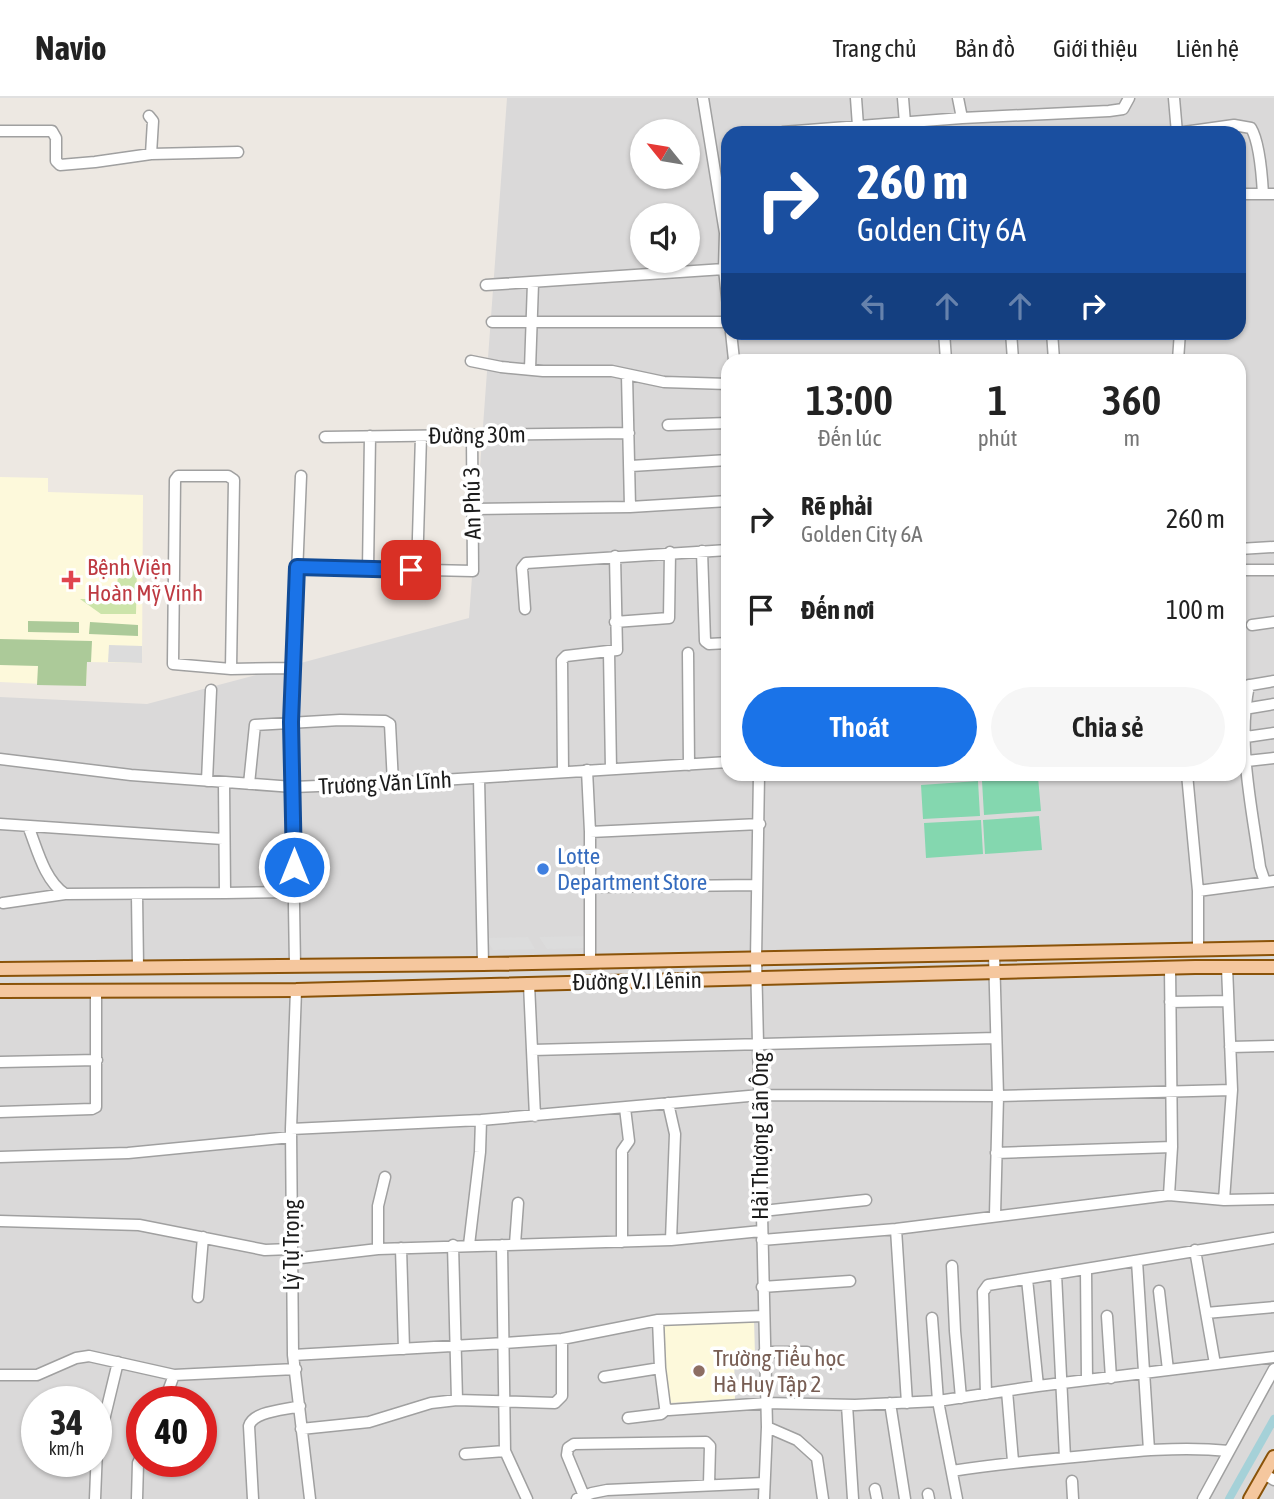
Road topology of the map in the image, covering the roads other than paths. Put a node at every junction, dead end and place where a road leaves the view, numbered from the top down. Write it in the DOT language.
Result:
graph roads {
  1 [pos="703,98"];
  2 [pos="856,98"];
  3 [pos="903,98"];
  4 [pos="958,98"];
  5 [pos="1129,98"];
  6 [pos="1174,98"];
  7 [pos="149,116"];
  8 [pos="962,118"];
  9 [pos="905,122"];
  10 [pos="858,126"];
  11 [pos="1176,126"];
  12 [pos="1246,127"];
  13 [pos="0,131"];
  14 [pos="238,152"];
  15 [pos="151,154"];
  16 [pos="1246,194"];
  17 [pos="1268,194"];
  18 [pos="721,214"];
  19 [pos="721,270"];
  20 [pos="533,283"];
  21 [pos="486,285"];
  22 [pos="721,322"];
  23 [pos="492,323"];
  24 [pos="531,324"];
  25 [pos="471,362"];
  26 [pos="530,369"];
  27 [pos="628,374"];
  28 [pos="721,384"];
  29 [pos="721,423"];
  30 [pos="668,425"];
  31 [pos="629,433"];
  32 [pos="471,435"];
  33 [pos="370,436"];
  34 [pos="421,436"];
  35 [pos="325,437"];
  36 [pos="721,460"];
  37 [pos="631,466"];
  38 [pos="301,476"];
  39 [pos="721,500"];
  40 [pos="630,507"];
  41 [pos="473,509"];
  42 [pos="1274,547"];
  43 [pos="1246,549"];
  44 [pos="721,550"];
  45 [pos="702,551"];
  46 [pos="670,552"];
  47 [pos="614,556"];
  48 [pos="297,567"];
  49 [pos="368,570"];
  50 [pos="1246,570"];
  51 [pos="1274,570"];
  52 [pos="417,571"];
  53 [pos="525,609"];
  54 [pos="615,621"];
  55 [pos="1274,622"];
  56 [pos="1252,625"];
  57 [pos="721,643"];
  58 [pos="609,652"];
  59 [pos="688,653"];
  60 [pos="292,668"];
  61 [pos="231,669"];
  62 [pos="1274,681"];
  63 [pos="1246,686"];
  64 [pos="211,690"];
  65 [pos="1274,704"];
  66 [pos="1246,709"];
  67 [pos="291,722"];
  68 [pos="1274,733"];
  69 [pos="1246,737"];
  70 [pos="1274,758"];
  71 [pos="0,760"];
  72 [pos="1247,761"];
  73 [pos="721,763"];
  74 [pos="689,765"];
  75 [pos="611,769"];
  76 [pos="587,770"];
  77 [pos="563,772"];
  78 [pos="479,778"];
  79 [pos="207,781"];
  80 [pos="759,781"];
  81 [pos="1188,781"];
  82 [pos="224,783"];
  83 [pos="393,783"];
  84 [pos="249,784"];
  85 [pos="293,787"];
  86 [pos="0,824"];
  87 [pos="760,824"];
  88 [pos="28,826"];
  89 [pos="590,832"];
  90 [pos="223,839"];
  91 [pos="1269,882"];
  92 [pos="757,885"];
  93 [pos="591,887"];
  94 [pos="1198,891"];
  95 [pos="294,892"];
  96 [pos="225,893"];
  97 [pos="65,894"];
  98 [pos="137,895"];
  99 [pos="3,903"];
  100 [pos="1274,948"];
  101 [pos="1198,949"];
  102 [pos="1110,951"];
  103 [pos="994,954"];
  104 [pos="757,959"];
  105 [pos="590,961"];
  106 [pos="483,964"];
  107 [pos="138,967"];
  108 [pos="295,967"];
  109 [pos="1227,967"];
  110 [pos="1274,967"];
  111 [pos="1170,968"];
  112 [pos="0,969"];
  113 [pos="1110,969"];
  114 [pos="994,972"];
  115 [pos="757,978"];
  116 [pos="530,984"];
  117 [pos="96,990"];
  118 [pos="296,990"];
  119 [pos="0,991"];
  120 [pos="1228,1000"];
  121 [pos="1170,1002"];
  122 [pos="996,1038"];
  123 [pos="760,1044"];
  124 [pos="1274,1046"];
  125 [pos="1230,1047"];
  126 [pos="532,1050"];
  127 [pos="97,1060"];
  128 [pos="0,1062"];
  129 [pos="1232,1090"];
  130 [pos="1172,1092"];
  131 [pos="761,1095"];
  132 [pos="998,1096"];
  133 [pos="668,1103"];
  134 [pos="625,1108"];
  135 [pos="0,1112"];
  136 [pos="535,1116"];
  137 [pos="481,1120"];
  138 [pos="291,1133"];
  139 [pos="1172,1147"];
  140 [pos="996,1153"];
  141 [pos="0,1157"];
  142 [pos="385,1177"];
  143 [pos="1170,1195"];
  144 [pos="1274,1199"];
  145 [pos="866,1200"];
  146 [pos="1224,1200"];
  147 [pos="518,1203"];
  148 [pos="762,1211"];
  149 [pos="995,1215"];
  150 [pos="0,1221"];
  151 [pos="896,1229"];
  152 [pos="761,1235"];
  153 [pos="203,1237"];
  154 [pos="1274,1238"];
  155 [pos="671,1240"];
  156 [pos="622,1242"];
  157 [pos="515,1244"];
  158 [pos="453,1245"];
  159 [pos="469,1245"];
  160 [pos="502,1245"];
  161 [pos="401,1248"];
  162 [pos="378,1249"];
  163 [pos="1195,1250"];
  164 [pos="291,1254"];
  165 [pos="1137,1261"];
  166 [pos="952,1266"];
  167 [pos="1086,1270"];
  168 [pos="1056,1274"];
  169 [pos="1027,1279"];
  170 [pos="850,1281"];
  171 [pos="762,1287"];
  172 [pos="1159,1291"];
  173 [pos="198,1297"];
  174 [pos="1274,1307"];
  175 [pos="1206,1313"];
  176 [pos="763,1316"];
  177 [pos="1107,1316"];
  178 [pos="932,1318"];
  179 [pos="659,1320"];
  180 [pos="562,1339"];
  181 [pos="505,1343"];
  182 [pos="457,1347"];
  183 [pos="404,1349"];
  184 [pos="764,1352"];
  185 [pos="807,1352"];
  186 [pos="293,1355"];
  187 [pos="1274,1357"];
  188 [pos="118,1362"];
  189 [pos="1215,1364"];
  190 [pos="660,1368"];
  191 [pos="296,1369"];
  192 [pos="1274,1369"];
  193 [pos="1168,1370"];
  194 [pos="1144,1374"];
  195 [pos="174,1375"];
  196 [pos="0,1376"];
  197 [pos="604,1377"];
  198 [pos="1111,1378"];
  199 [pos="1087,1380"];
  200 [pos="1061,1383"];
  201 [pos="170,1386"];
  202 [pos="1038,1386"];
  203 [pos="1007,1391"];
  204 [pos="986,1394"];
  205 [pos="961,1398"];
  206 [pos="457,1400"];
  207 [pos="505,1402"];
  208 [pos="938,1402"];
  209 [pos="766,1403"];
  210 [pos="907,1403"];
  211 [pos="890,1404"];
  212 [pos="847,1405"];
  213 [pos="300,1406"];
  214 [pos="667,1409"];
  215 [pos="628,1418"];
  216 [pos="767,1427"];
  217 [pos="300,1429"];
  218 [pos="1149,1450"];
  219 [pos="505,1451"];
  220 [pos="1229,1451"];
  221 [pos="465,1454"];
  222 [pos="1274,1457"];
  223 [pos="1065,1458"];
  224 [pos="1013,1461"];
  225 [pos="952,1471"];
  226 [pos="138,1477"];
  227 [pos="1269,1477"];
  228 [pos="1072,1481"];
  229 [pos="764,1483"];
  230 [pos="709,1484"];
  231 [pos="581,1497"];
  232 [pos="1254,1498"];
  233 [pos="95,1499"];
  234 [pos="137,1499"];
  235 [pos="253,1499"];
  236 [pos="310,1499"];
  237 [pos="527,1499"];
  238 [pos="764,1499"];
  239 [pos="823,1499"];
  240 [pos="853,1499"];
  241 [pos="905,1499"];
  242 [pos="957,1499"];
  243 [pos="1073,1499"];
  244 [pos="1203,1499"];
  1 -- 18 [label="street"];
  2 -- 10 [label="street"];
  3 -- 9 [label="street"];
  4 -- 8 [label="street"];
  5 -- 8 [label="street"];
  6 -- 11 [label="street"];
  7 -- 15 [label="street"];
  8 -- 9 [label="street"];
  9 -- 10 [label="street"];
  12 -- 17 [label="street"];
  13 -- 15 [label="street"];
  14 -- 15 [label="street"];
  16 -- 17 [label="street"];
  19 -- 20 [label="street"];
  20 -- 21 [label="street"];
  20 -- 24 [label="street"];
  22 -- 24 [label="street"];
  23 -- 24 [label="street"];
  24 -- 26 [label="street"];
  25 -- 26 [label="street"];
  26 -- 27 [label="street"];
  27 -- 28 [label="street"];
  27 -- 31 [label="street"];
  29 -- 30 [label="street"];
  31 -- 32 [label="street, Đường 30m"];
  31 -- 37 [label="street"];
  32 -- 34 [label="street, Đường 30m"];
  32 -- 41 [label="street, An Phú 3"];
  33 -- 34 [label="street, Đường 30m"];
  33 -- 35 [label="street, Đường 30m"];
  33 -- 49 [label="street"];
  34 -- 52 [label="street"];
  36 -- 37 [label="street"];
  37 -- 40 [label="street"];
  38 -- 48 [label="street"];
  39 -- 40 [label="street"];
  40 -- 41 [label="street"];
  41 -- 52 [label="street, An Phú 3"];
  42 -- 43 [label="street"];
  44 -- 45 [label="street"];
  45 -- 46 [label="street"];
  45 -- 57 [label="street"];
  46 -- 47 [label="street"];
  46 -- 54 [label="street"];
  47 -- 53 [label="street"];
  47 -- 54 [label="street"];
  48 -- 49 [label="street"];
  48 -- 60 [label="street"];
  49 -- 52 [label="street"];
  50 -- 51 [label="street"];
  54 -- 58 [label="street"];
  55 -- 56 [label="street"];
  58 -- 75 [label="street"];
  58 -- 77 [label="street"];
  59 -- 74 [label="street"];
  60 -- 61 [label="street"];
  60 -- 67 [label="street"];
  61 -- 61 [label="street"];
  62 -- 63 [label="street"];
  64 -- 79 [label="street"];
  65 -- 66 [label="street"];
  67 -- 83 [label="street"];
  67 -- 84 [label="street"];
  67 -- 85 [label="street"];
  68 -- 69 [label="street"];
  69 -- 72 [label="street"];
  70 -- 72 [label="street"];
  71 -- 79 [label="street, Trương Văn Lĩnh"];
  72 -- 91 [label="street"];
  73 -- 74 [label="street, Trương Văn Lĩnh"];
  74 -- 75 [label="street, Trương Văn Lĩnh"];
  75 -- 76 [label="street, Trương Văn Lĩnh"];
  76 -- 77 [label="street, Trương Văn Lĩnh"];
  76 -- 89 [label="street"];
  77 -- 78 [label="street, Trương Văn Lĩnh"];
  78 -- 83 [label="street, Trương Văn Lĩnh"];
  78 -- 106 [label="street"];
  79 -- 82 [label="street, Trương Văn Lĩnh"];
  80 -- 87 [label="street, Hải Thượng Lãn Ông"];
  81 -- 94 [label="street"];
  82 -- 84 [label="street, Trương Văn Lĩnh"];
  82 -- 90 [label="street"];
  83 -- 85 [label="street, Trương Văn Lĩnh"];
  84 -- 85 [label="street, Trương Văn Lĩnh"];
  85 -- 95 [label="street"];
  86 -- 88 [label="street"];
  87 -- 89 [label="street"];
  87 -- 92 [label="street, Hải Thượng Lãn Ông"];
  88 -- 90 [label="street"];
  88 -- 97 [label="street"];
  89 -- 93 [label="street"];
  90 -- 96 [label="street"];
  91 -- 94 [label="street"];
  92 -- 93 [label="street"];
  92 -- 104 [label="street, Hải Thượng Lãn Ông"];
  93 -- 105 [label="street"];
  94 -- 101 [label="street"];
  95 -- 96 [label="street"];
  95 -- 108 [label="street"];
  96 -- 98 [label="street"];
  97 -- 98 [label="street"];
  97 -- 99 [label="street"];
  98 -- 107 [label="street"];
  100 -- 101 [label="main road, Đường V.I Lênin"];
  101 -- 102 [label="main road, Đường V.I Lênin"];
  102 -- 103 [label="main road, Đường V.I Lênin"];
  102 -- 113 [label="main road"];
  103 -- 104 [label="main road, Đường V.I Lênin"];
  103 -- 114 [label="street"];
  104 -- 105 [label="main road, Đường V.I Lênin"];
  104 -- 115 [label="street, Hải Thượng Lãn Ông"];
  105 -- 106 [label="main road, Đường V.I Lênin"];
  106 -- 108 [label="main road, Đường V.I Lênin"];
  107 -- 108 [label="main road, Đường V.I Lênin"];
  107 -- 112 [label="main road, Đường V.I Lênin"];
  108 -- 118 [label="main road"];
  109 -- 110 [label="main road, Đường V.I Lênin"];
  109 -- 111 [label="main road, Đường V.I Lênin"];
  109 -- 120 [label="street"];
  111 -- 113 [label="main road, Đường V.I Lênin"];
  111 -- 121 [label="street"];
  113 -- 114 [label="main road, Đường V.I Lênin"];
  114 -- 115 [label="main road, Đường V.I Lênin"];
  114 -- 122 [label="street"];
  115 -- 116 [label="main road, Đường V.I Lênin"];
  115 -- 123 [label="street, Hải Thượng Lãn Ông"];
  116 -- 118 [label="main road, Đường V.I Lênin"];
  116 -- 126 [label="street"];
  117 -- 118 [label="main road, Đường V.I Lênin"];
  117 -- 119 [label="main road, Đường V.I Lênin"];
  117 -- 127 [label="street"];
  118 -- 138 [label="street, Lý Tự Trọng"];
  120 -- 121 [label="street"];
  120 -- 125 [label="street"];
  121 -- 130 [label="street"];
  122 -- 123 [label="street"];
  122 -- 132 [label="street"];
  123 -- 126 [label="street"];
  123 -- 131 [label="street, Hải Thượng Lãn Ông"];
  124 -- 125 [label="street"];
  125 -- 129 [label="street"];
  126 -- 136 [label="street"];
  127 -- 128 [label="street"];
  127 -- 135 [label="street"];
  129 -- 130 [label="street"];
  129 -- 146 [label="street"];
  130 -- 132 [label="street"];
  130 -- 139 [label="street"];
  131 -- 132 [label="street"];
  131 -- 133 [label="street"];
  131 -- 148 [label="street, Hải Thượng Lãn Ông"];
  132 -- 140 [label="street"];
  133 -- 134 [label="street"];
  133 -- 155 [label="street"];
  134 -- 136 [label="street"];
  134 -- 156 [label="street"];
  136 -- 137 [label="street"];
  137 -- 138 [label="street"];
  137 -- 159 [label="street"];
  138 -- 141 [label="street"];
  138 -- 164 [label="street, Lý Tự Trọng"];
  139 -- 140 [label="street"];
  139 -- 143 [label="street"];
  140 -- 149 [label="street"];
  142 -- 162 [label="street"];
  143 -- 146 [label="street"];
  143 -- 149 [label="street"];
  144 -- 146 [label="street"];
  145 -- 148 [label="street"];
  147 -- 157 [label="street"];
  148 -- 152 [label="street, Hải Thượng Lãn Ông"];
  149 -- 151 [label="street"];
  150 -- 153 [label="street"];
  151 -- 152 [label="street"];
  151 -- 210 [label="street"];
  152 -- 155 [label="street"];
  152 -- 171 [label="street, Hải Thượng Lãn Ông"];
  153 -- 164 [label="street"];
  153 -- 173 [label="street"];
  154 -- 163 [label="street"];
  155 -- 156 [label="street"];
  156 -- 157 [label="street"];
  157 -- 160 [label="street"];
  158 -- 159 [label="street"];
  158 -- 161 [label="street"];
  158 -- 182 [label="street"];
  159 -- 160 [label="street"];
  160 -- 181 [label="street"];
  161 -- 162 [label="street"];
  161 -- 183 [label="street"];
  162 -- 164 [label="street"];
  163 -- 165 [label="street"];
  163 -- 175 [label="street"];
  164 -- 186 [label="street, Lý Tự Trọng"];
  165 -- 167 [label="street"];
  165 -- 194 [label="street"];
  166 -- 205 [label="street"];
  167 -- 168 [label="street"];
  167 -- 199 [label="street"];
  168 -- 169 [label="street"];
  168 -- 200 [label="street"];
  169 -- 202 [label="street"];
  169 -- 204 [label="street"];
  170 -- 171 [label="street"];
  171 -- 176 [label="street, Hải Thượng Lãn Ông"];
  172 -- 193 [label="street"];
  174 -- 175 [label="street"];
  175 -- 189 [label="street"];
  176 -- 179 [label="street"];
  176 -- 184 [label="street, Hải Thượng Lãn Ông"];
  177 -- 198 [label="street"];
  178 -- 208 [label="street"];
  179 -- 180 [label="street"];
  179 -- 190 [label="street"];
  180 -- 181 [label="street"];
  180 -- 207 [label="street"];
  181 -- 182 [label="street"];
  181 -- 207 [label="street"];
  182 -- 183 [label="street"];
  182 -- 206 [label="street"];
  183 -- 186 [label="street"];
  184 -- 185 [label="street"];
  184 -- 209 [label="street, Hải Thượng Lãn Ông"];
  186 -- 191 [label="street, Lý Tự Trọng"];
  187 -- 189 [label="street"];
  188 -- 195 [label="street"];
  188 -- 196 [label="street"];
  188 -- 233 [label="street"];
  189 -- 193 [label="street"];
  190 -- 197 [label="street"];
  190 -- 214 [label="street"];
  191 -- 195 [label="street"];
  191 -- 213 [label="street, Lý Tự Trọng"];
  192 -- 220 [label="street"];
  193 -- 194 [label="street"];
  194 -- 198 [label="street"];
  194 -- 218 [label="street"];
  195 -- 201 [label="street"];
  198 -- 199 [label="street"];
  199 -- 200 [label="street"];
  200 -- 202 [label="street"];
  200 -- 223 [label="street"];
  202 -- 203 [label="street"];
  203 -- 204 [label="street"];
  203 -- 224 [label="street"];
  204 -- 205 [label="street"];
  205 -- 208 [label="street"];
  206 -- 207 [label="street"];
  206 -- 217 [label="street"];
  207 -- 219 [label="street"];
  208 -- 210 [label="street"];
  208 -- 225 [label="street"];
  209 -- 212 [label="street"];
  209 -- 214 [label="street"];
  209 -- 216 [label="street, Hải Thượng Lãn Ông"];
  210 -- 211 [label="street"];
  211 -- 212 [label="street"];
  211 -- 241 [label="street"];
  212 -- 240 [label="street"];
  213 -- 217 [label="street, Lý Tự Trọng"];
  213 -- 235 [label="street"];
  214 -- 215 [label="street"];
  216 -- 229 [label="street, Hải Thượng Lãn Ông"];
  216 -- 239 [label="street"];
  217 -- 236 [label="street, Lý Tự Trọng"];
  218 -- 220 [label="street"];
  218 -- 223 [label="street"];
  219 -- 221 [label="street"];
  219 -- 237 [label="street"];
  220 -- 244 [label="street"];
  222 -- 227 [label="main road"];
  223 -- 224 [label="street"];
  224 -- 225 [label="street"];
  225 -- 242 [label="street"];
  226 -- 234 [label="street"];
  227 -- 232 [label="main road"];
  228 -- 243 [label="street"];
  229 -- 230 [label="street"];
  229 -- 238 [label="street, Hải Thượng Lãn Ông"];
  230 -- 231 [label="street"];
  230 -- 231 [label="street"];
}
